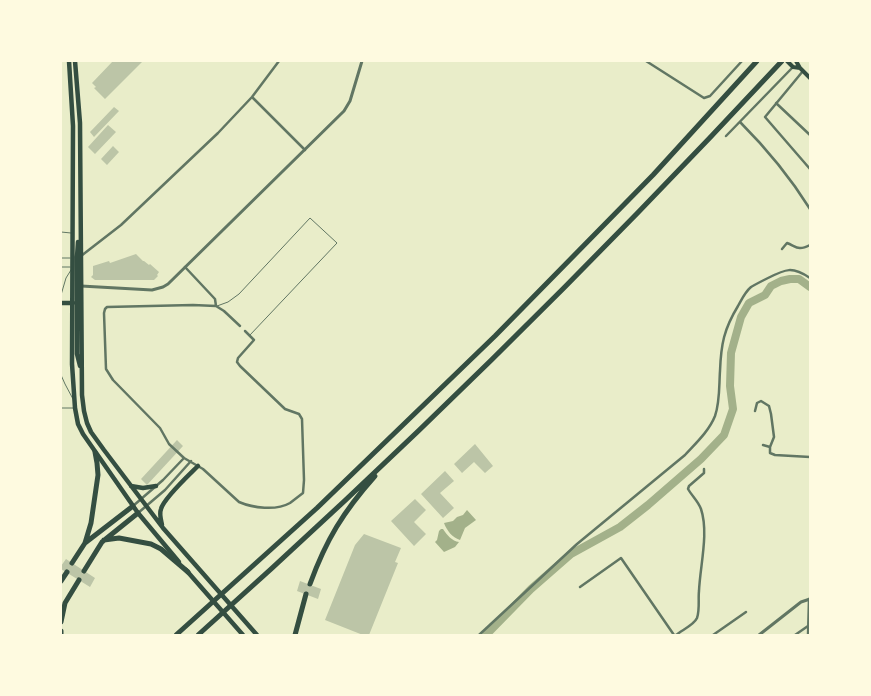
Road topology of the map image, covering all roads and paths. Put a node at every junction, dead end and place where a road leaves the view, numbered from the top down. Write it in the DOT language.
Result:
graph roads {
  1 [pos="69,61"];
  2 [pos="76,61"];
  3 [pos="279,61"];
  4 [pos="362,61"];
  5 [pos="646,61"];
  6 [pos="742,61"];
  7 [pos="757,61"];
  8 [pos="782,61"];
  9 [pos="787,61"];
  10 [pos="796,61"];
  11 [pos="792,67"];
  12 [pos="801,70"];
  13 [pos="810,78"];
  14 [pos="252,97"];
  15 [pos="776,102"];
  16 [pos="79,104"];
  17 [pos="72,105"];
  18 [pos="740,122"];
  19 [pos="810,135"];
  20 [pos="726,136"];
  21 [pos="304,150"];
  22 [pos="810,169"];
  23 [pos="72,181"];
  24 [pos="80,181"];
  25 [pos="810,209"];
  26 [pos="80,224"];
  27 [pos="61,232"];
  28 [pos="72,233"];
  29 [pos="810,245"];
  30 [pos="782,249"];
  31 [pos="81,256"];
  32 [pos="61,258"];
  33 [pos="72,258"];
  34 [pos="61,267"];
  35 [pos="74,267"];
  36 [pos="185,267"];
  37 [pos="810,278"];
  38 [pos="81,286"];
  39 [pos="61,295"];
  40 [pos="74,303"];
  41 [pos="61,304"];
  42 [pos="216,306"];
  43 [pos="240,326"];
  44 [pos="245,331"];
  45 [pos="250,335"];
  46 [pos="82,370"];
  47 [pos="61,375"];
  48 [pos="74,400"];
  49 [pos="61,408"];
  50 [pos="75,408"];
  51 [pos="755,411"];
  52 [pos="763,445"];
  53 [pos="770,447"];
  54 [pos="95,452"];
  55 [pos="391,457"];
  56 [pos="810,457"];
  57 [pos="184,458"];
  58 [pos="191,461"];
  59 [pos="198,466"];
  60 [pos="704,469"];
  61 [pos="131,486"];
  62 [pos="156,486"];
  63 [pos="141,499"];
  64 [pos="133,506"];
  65 [pos="146,506"];
  66 [pos="138,513"];
  67 [pos="163,528"];
  68 [pos="104,540"];
  69 [pos="85,543"];
  70 [pos="72,563"];
  71 [pos="84,571"];
  72 [pos="67,572"];
  73 [pos="188,572"];
  74 [pos="79,580"];
  75 [pos="61,582"];
  76 [pos="310,584"];
  77 [pos="580,587"];
  78 [pos="306,594"];
  79 [pos="809,599"];
  80 [pos="746,612"];
  81 [pos="809,620"];
  82 [pos="61,622"];
  83 [pos="808,626"];
  84 [pos="61,630"];
  85 [pos="61,635"];
  86 [pos="176,635"];
  87 [pos="198,635"];
  88 [pos="243,635"];
  89 [pos="257,635"];
  90 [pos="294,635"];
  91 [pos="479,635"];
  92 [pos="675,635"];
  93 [pos="713,635"];
  94 [pos="758,635"];
  95 [pos="796,635"];
  96 [pos="808,635"];
  1 -- 17 [label="highway"];
  2 -- 16 [label="highway"];
  3 -- 14 [label="street"];
  4 -- 21 [label="street"];
  5 -- 6 [label="street"];
  7 -- 86 [label="highway"];
  8 -- 55 [label="highway"];
  9 -- 11 [label="main road"];
  10 -- 12 [label="main road"];
  11 -- 12 [label="main road"];
  11 -- 18 [label="street"];
  12 -- 13 [label="main road"];
  12 -- 15 [label="street"];
  14 -- 21 [label="street"];
  14 -- 31 [label="street"];
  15 -- 19 [label="street"];
  15 -- 22 [label="street"];
  16 -- 17 [label="highway"];
  16 -- 24 [label="highway"];
  17 -- 23 [label="highway"];
  18 -- 20 [label="street"];
  18 -- 25 [label="street"];
  21 -- 36 [label="street"];
  23 -- 24 [label="highway"];
  23 -- 28 [label="highway"];
  24 -- 26 [label="highway"];
  26 -- 31 [label="highway"];
  26 -- 35 [label="highway"];
  27 -- 28 [label="lane"];
  28 -- 33 [label="highway"];
  29 -- 30 [label="street"];
  31 -- 38 [label="highway"];
  32 -- 33 [label="lane"];
  33 -- 35 [label="highway"];
  34 -- 35 [label="lane"];
  35 -- 39 [label="lane"];
  35 -- 40 [label="highway"];
  36 -- 38 [label="street"];
  36 -- 42 [label="street"];
  37 -- 91 [label="street"];
  38 -- 46 [label="highway"];
  40 -- 41 [label="highway"];
  40 -- 46 [label="highway"];
  40 -- 48 [label="highway"];
  42 -- 43 [label="street"];
  42 -- 45 [label="lane"];
  42 -- 57 [label="street"];
  44 -- 45 [label="street"];
  45 -- 59 [label="street"];
  46 -- 61 [label="highway"];
  47 -- 48 [label="lane"];
  48 -- 50 [label="highway"];
  49 -- 50 [label="lane"];
  50 -- 54 [label="highway"];
  51 -- 53 [label="street"];
  52 -- 53 [label="street"];
  53 -- 56 [label="street"];
  54 -- 64 [label="highway"];
  54 -- 69 [label="highway"];
  55 -- 76 [label="highway"];
  55 -- 87 [label="highway"];
  57 -- 58 [label="street"];
  57 -- 62 [label="street"];
  58 -- 59 [label="street"];
  58 -- 65 [label="street"];
  59 -- 67 [label="highway"];
  60 -- 92 [label="street"];
  61 -- 62 [label="highway"];
  61 -- 63 [label="highway"];
  62 -- 63 [label="street"];
  63 -- 64 [label="street"];
  63 -- 65 [label="highway"];
  64 -- 66 [label="highway"];
  64 -- 69 [label="highway"];
  65 -- 66 [label="street"];
  65 -- 67 [label="highway"];
  66 -- 68 [label="highway"];
  66 -- 73 [label="highway"];
  67 -- 89 [label="highway"];
  68 -- 71 [label="highway"];
  68 -- 73 [label="highway"];
  69 -- 70 [label="highway"];
  72 -- 75 [label="highway"];
  73 -- 88 [label="highway"];
  74 -- 82 [label="highway"];
  77 -- 92 [label="street"];
  78 -- 90 [label="highway"];
  79 -- 81 [label="street"];
  79 -- 94 [label="street"];
  80 -- 93 [label="street"];
  81 -- 83 [label="street"];
  83 -- 95 [label="street"];
  83 -- 96 [label="street"];
  84 -- 85 [label="highway"];
}
